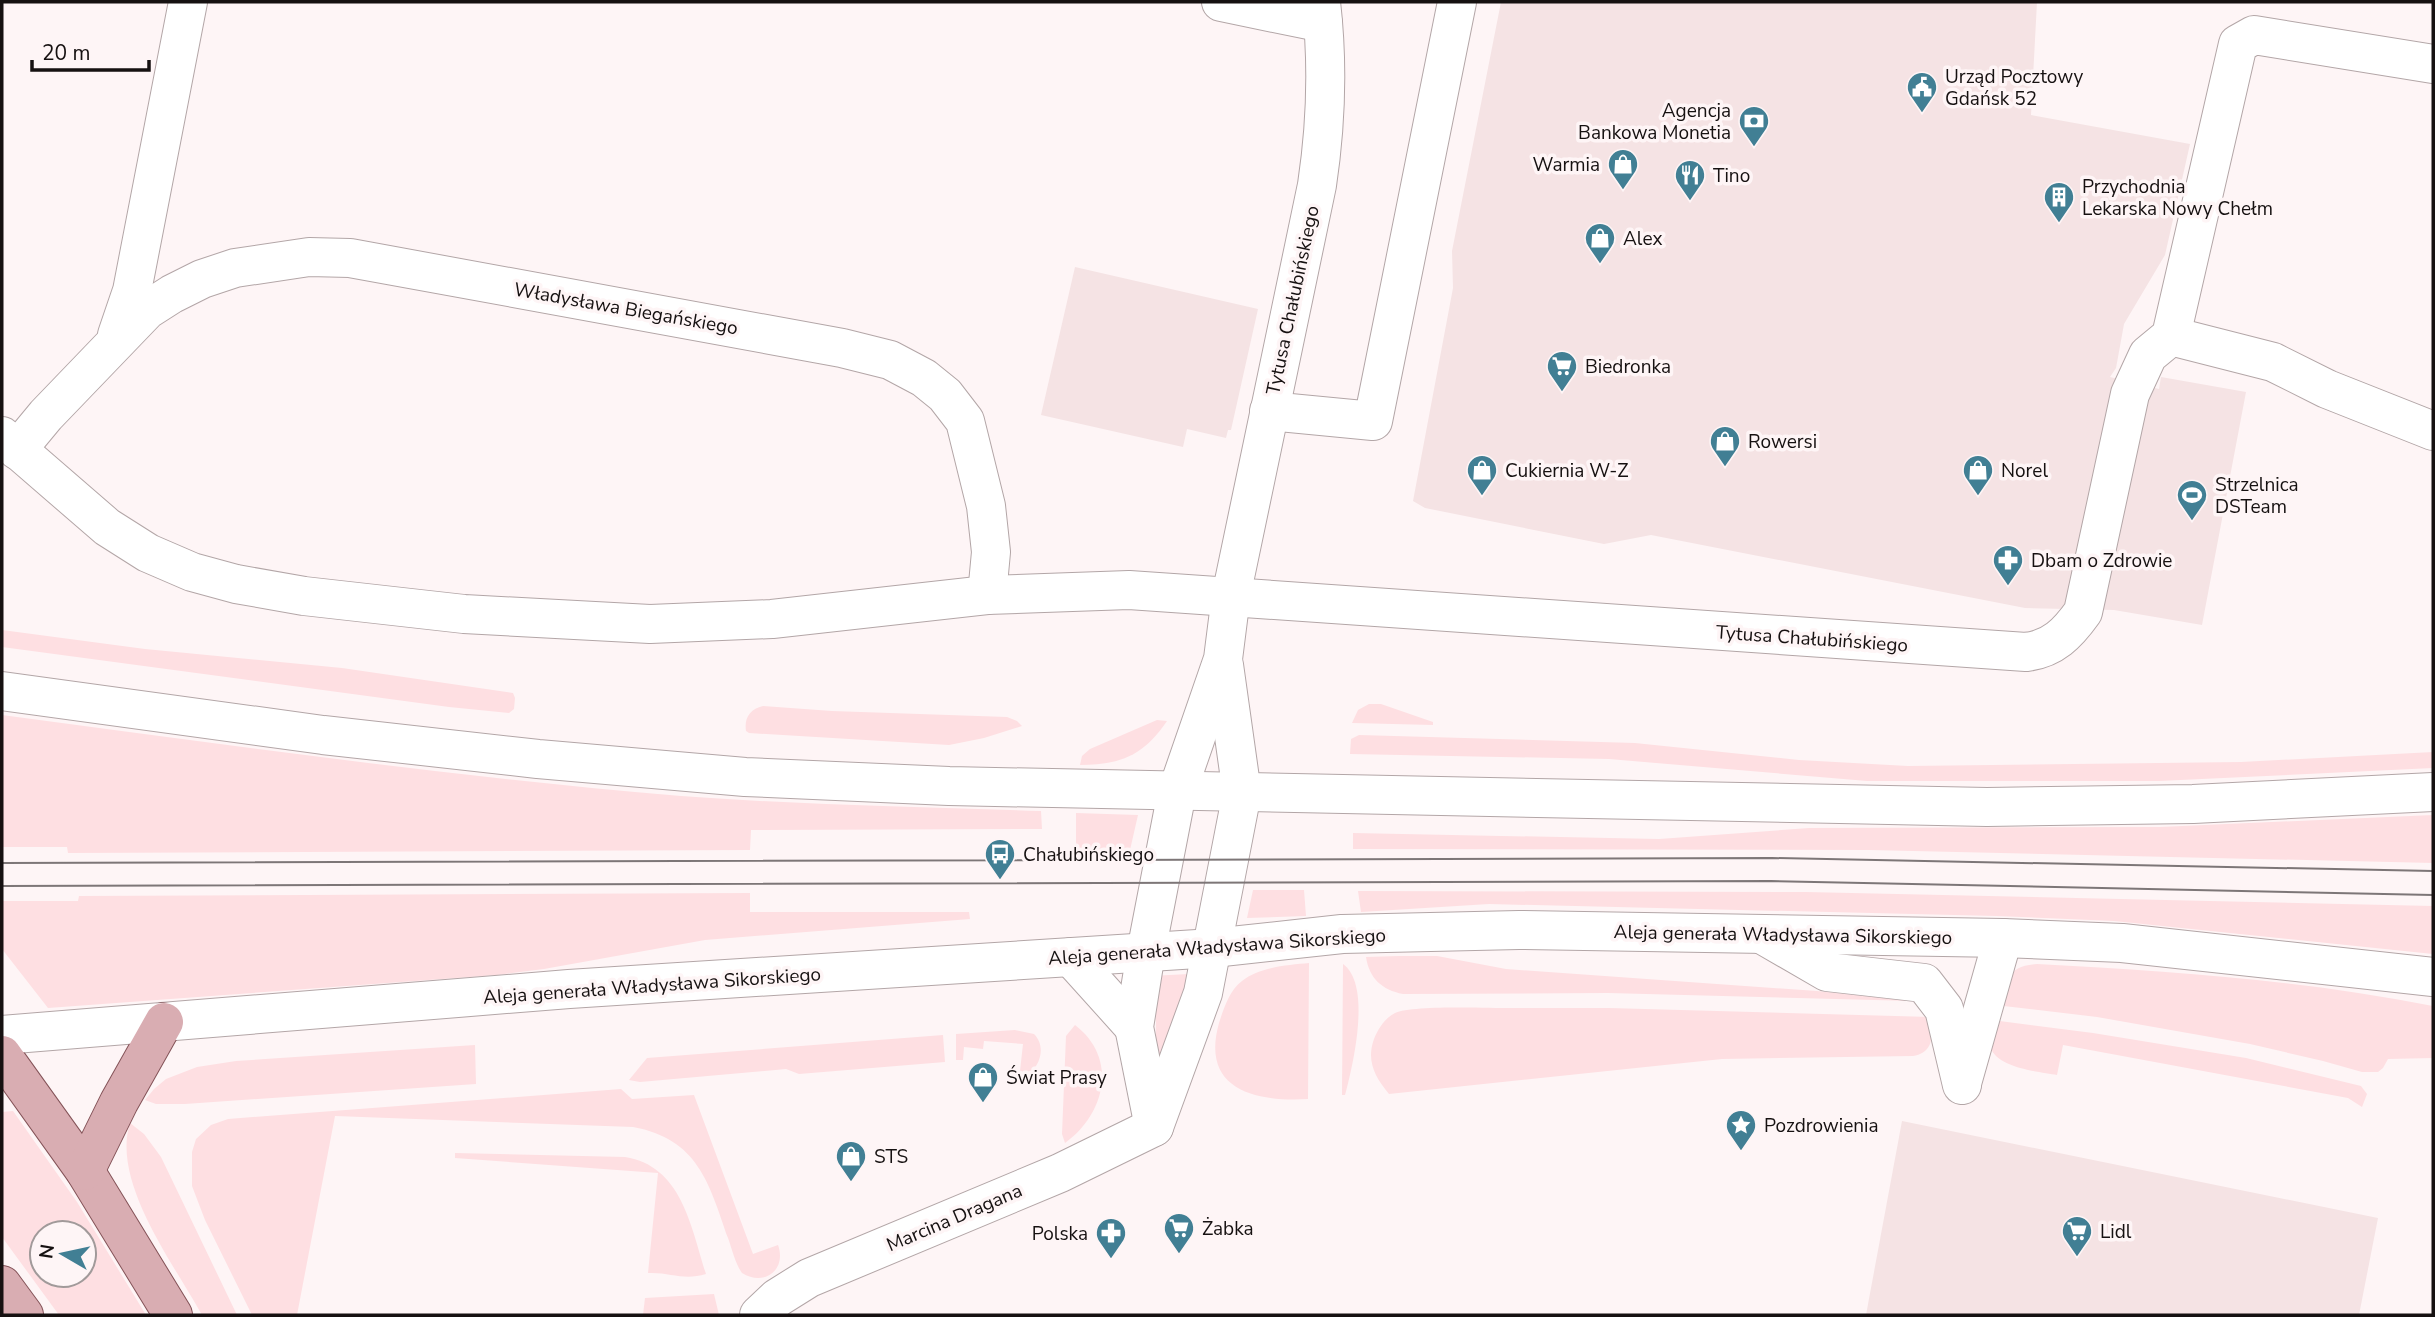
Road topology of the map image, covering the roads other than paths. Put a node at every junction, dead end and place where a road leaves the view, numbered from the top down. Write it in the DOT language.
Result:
graph roads {
  1 [pos="188,2"];
  2 [pos="1221,2"];
  3 [pos="1457,2"];
  4 [pos="1322,12"];
  5 [pos="2433,64"];
  6 [pos="2171,336"];
  7 [pos="113,347"];
  8 [pos="1269,411"];
  9 [pos="2433,431"];
  10 [pos="9,443"];
  11 [pos="987,595"];
  12 [pos="1231,596"];
  13 [pos="1223,659"];
  14 [pos="2,691"];
  15 [pos="1236,743"];
  16 [pos="1177,792"];
  17 [pos="2433,792"];
  18 [pos="1242,793"];
  19 [pos="1306,795"];
  20 [pos="1758,933"];
  21 [pos="2003,938"];
  22 [pos="1213,948"];
  23 [pos="1146,952"];
  24 [pos="1071,957"];
  25 [pos="2433,977"];
  26 [pos="164,1023"];
  27 [pos="1134,1027"];
  28 [pos="2,1035"];
  29 [pos="2,1055"];
  30 [pos="1154,1127"];
  31 [pos="85,1171"];
  32 [pos="2,1285"];
  33 [pos="24,1315"];
  34 [pos="173,1315"];
  35 [pos="760,1315"];
  1 -- 7 [label="street"];
  2 -- 4 [label="street"];
  3 -- 8 [label="street"];
  4 -- 8 [label="street, Tytusa Chałubińskiego"];
  5 -- 6 [label="street"];
  6 -- 9 [label="street"];
  6 -- 12 [label="street, Tytusa Chałubińskiego"];
  7 -- 10 [label="street, Władysława Biegańskiego"];
  7 -- 11 [label="street, Władysława Biegańskiego"];
  8 -- 12 [label="street, Tytusa Chałubińskiego"];
  10 -- 11 [label="street"];
  11 -- 12 [label="street"];
  12 -- 13 [label="street, Tytusa Chałubińskiego"];
  13 -- 15 [label="street, Tytusa Chałubińskiego"];
  13 -- 16 [label="street, Tytusa Chałubińskiego"];
  14 -- 16 [label="street"];
  15 -- 18 [label="street, Tytusa Chałubińskiego"];
  15 -- 19 [label="street"];
  16 -- 18 [label="street"];
  16 -- 23 [label="street, Tytusa Chałubińskiego"];
  17 -- 19 [label="street"];
  18 -- 19 [label="street"];
  18 -- 22 [label="street, Tytusa Chałubińskiego"];
  20 -- 21 [label="street, Aleja generała Władysława Sikorskiego"];
  20 -- 21 [label="street"];
  20 -- 22 [label="street, Aleja generała Władysława Sikorskiego"];
  21 -- 25 [label="street, Aleja generała Władysława Sikorskiego"];
  22 -- 23 [label="street, Aleja generała Władysława Sikorskiego"];
  22 -- 30 [label="street"];
  23 -- 24 [label="street, Aleja generała Władysława Sikorskiego"];
  23 -- 27 [label="street"];
  24 -- 26 [label="street, Aleja generała Władysława Sikorskiego"];
  24 -- 27 [label="street"];
  26 -- 28 [label="street, Aleja generała Władysława Sikorskiego"];
  26 -- 31 [label="main road"];
  27 -- 30 [label="street"];
  29 -- 31 [label="main road"];
  30 -- 35 [label="street, Marcina Dragana"];
  31 -- 34 [label="main road"];
  32 -- 33 [label="main road"];
}
